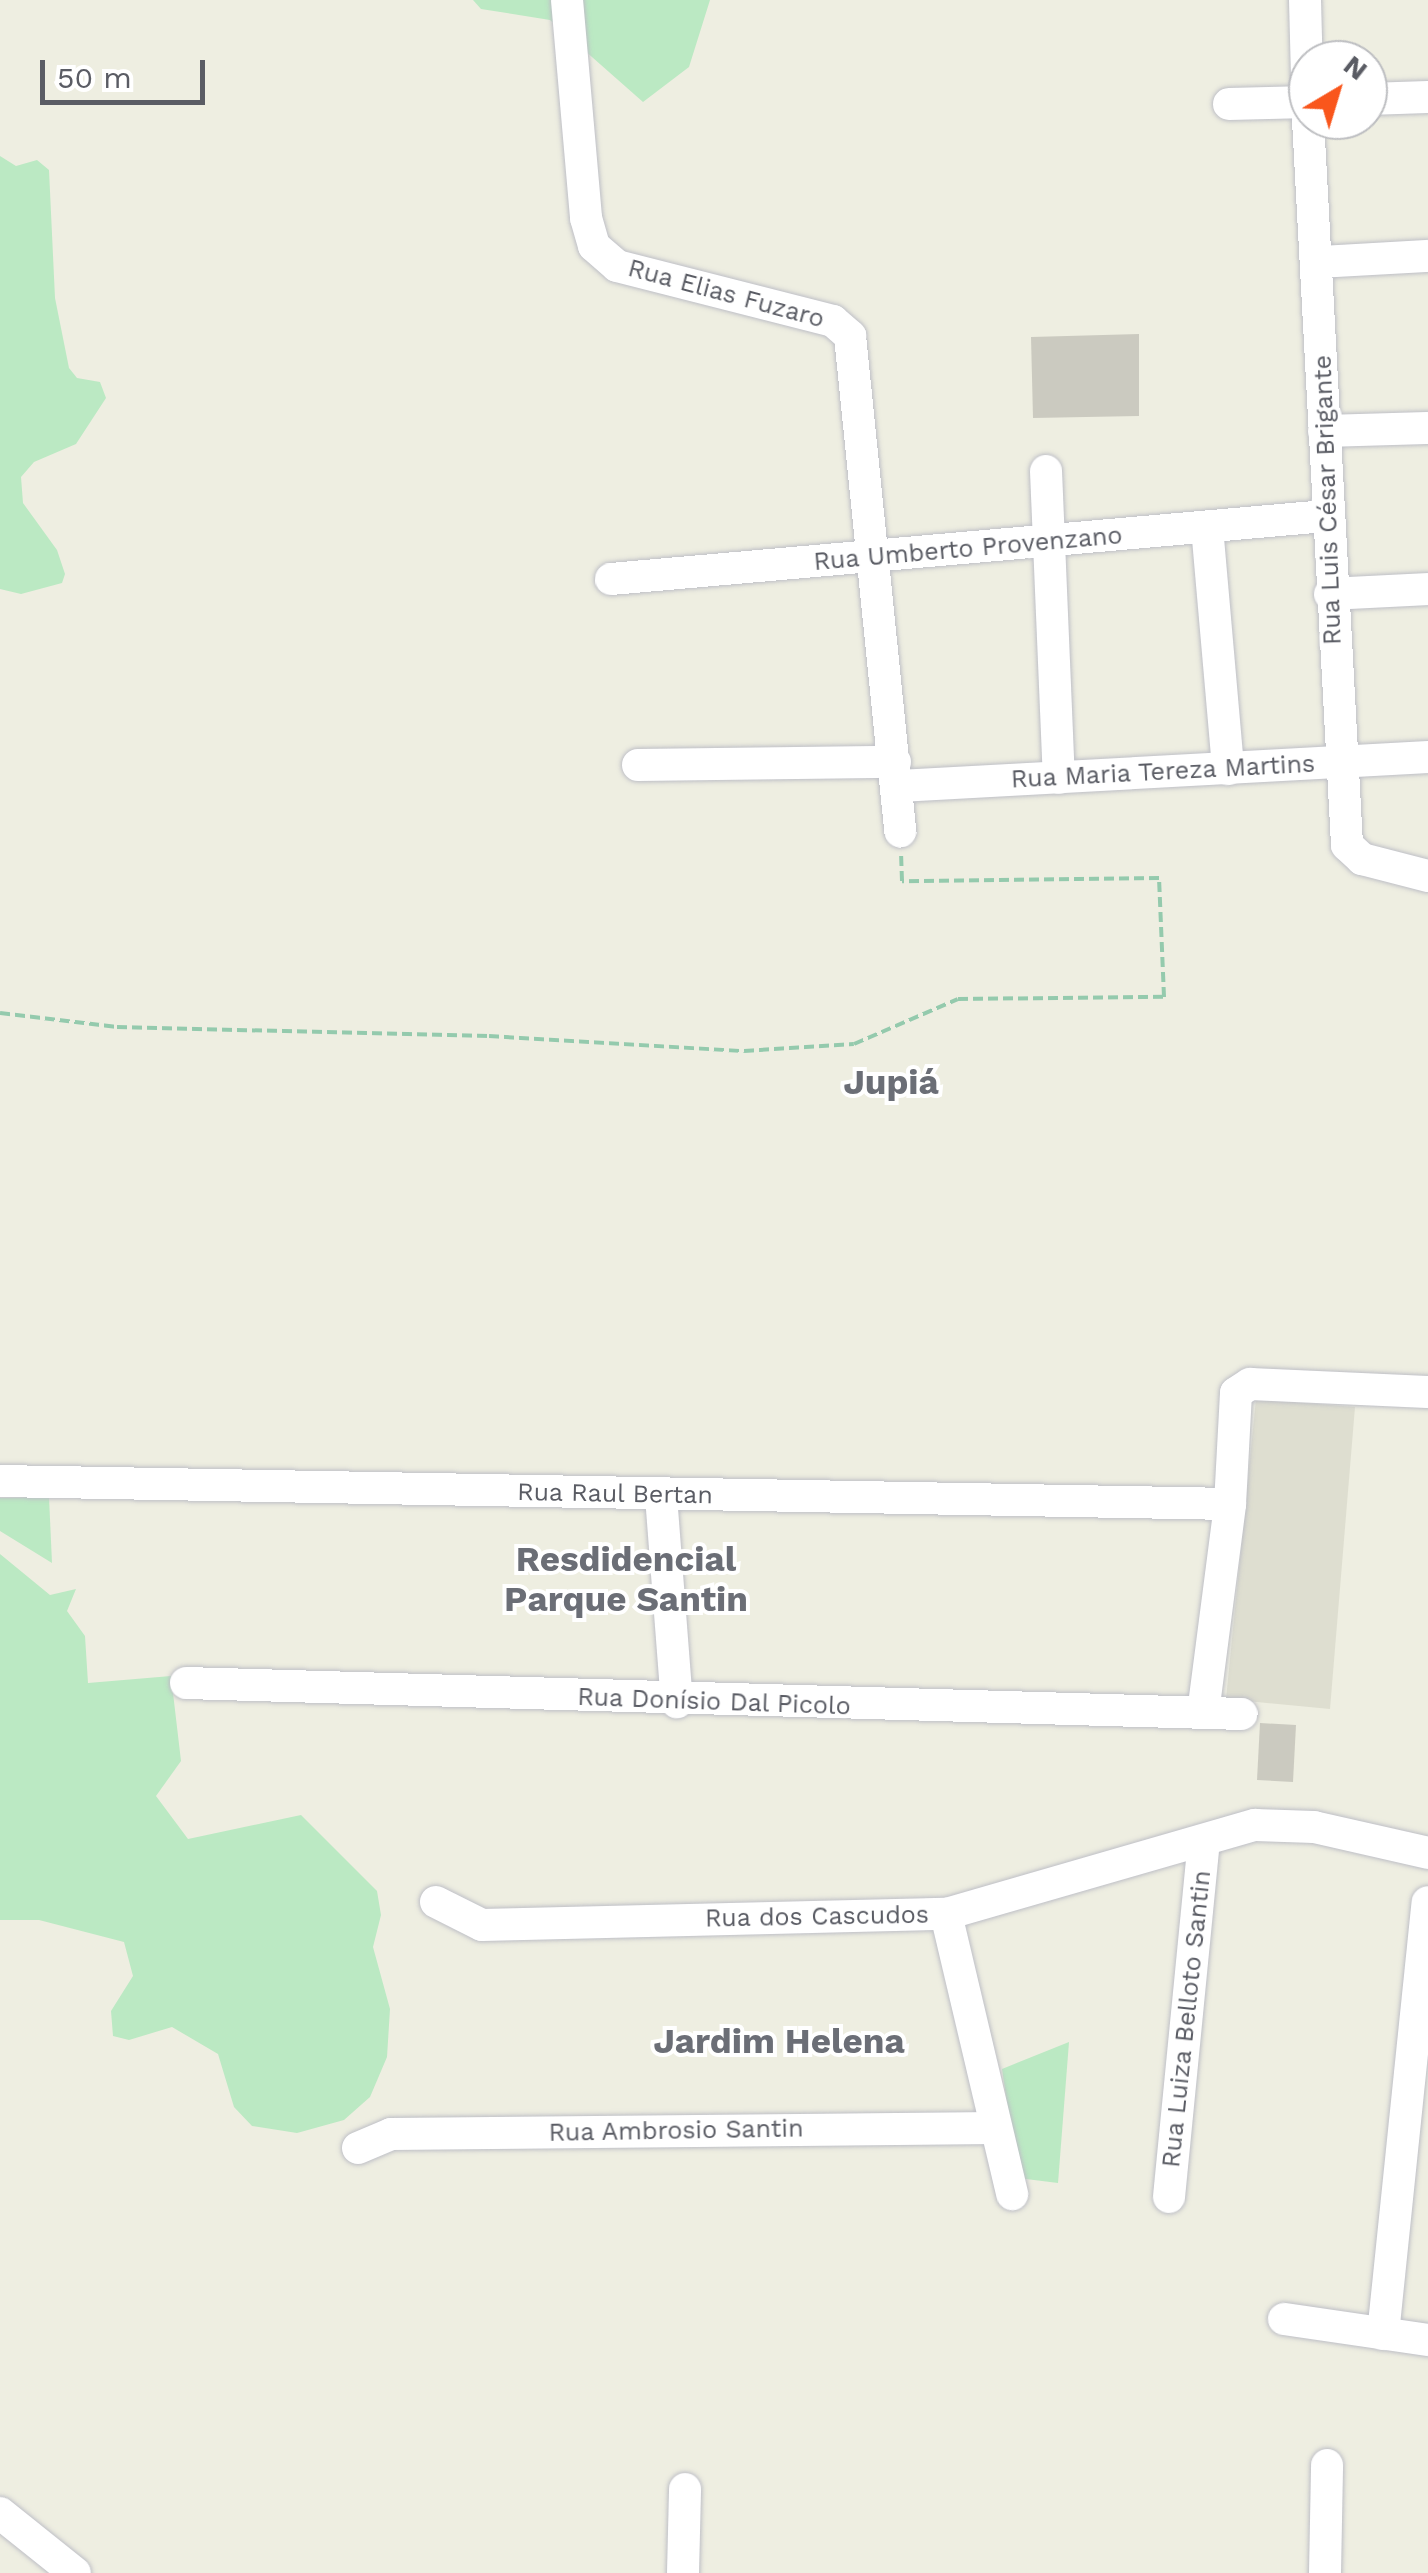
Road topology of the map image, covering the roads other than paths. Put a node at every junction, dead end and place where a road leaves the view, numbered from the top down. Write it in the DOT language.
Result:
graph roads {
  1 [pos="567,0"];
  2 [pos="1306,0"];
  3 [pos="1306,40"];
  4 [pos="1428,97"];
  5 [pos="1388,98"];
  6 [pos="1288,102"];
  7 [pos="1228,104"];
  8 [pos="1310,140"];
  9 [pos="1428,256"];
  10 [pos="1320,262"];
  11 [pos="1428,428"];
  12 [pos="1324,431"];
  13 [pos="1046,471"];
  14 [pos="1326,516"];
  15 [pos="1206,527"];
  16 [pos="1051,542"];
  17 [pos="876,558"];
  18 [pos="611,578"];
  19 [pos="1428,589"];
  20 [pos="1330,594"];
  21 [pos="1428,757"];
  22 [pos="1340,763"];
  23 [pos="638,766"];
  24 [pos="1228,769"];
  25 [pos="897,774"];
  26 [pos="1059,778"];
  27 [pos="900,831"];
  28 [pos="1428,876"];
  29 [pos="1428,1392"];
  30 [pos="0,1481"];
  31 [pos="661,1496"];
  32 [pos="1230,1504"];
  33 [pos="186,1684"];
  34 [pos="677,1702"];
  35 [pos="1203,1713"];
  36 [pos="1242,1714"];
  37 [pos="1204,1841"];
  38 [pos="1428,1853"];
  39 [pos="436,1902"];
  40 [pos="1428,1902"];
  41 [pos="946,1914"];
  42 [pos="996,2128"];
  43 [pos="358,2148"];
  44 [pos="1012,2194"];
  45 [pos="1169,2197"];
  46 [pos="1284,2319"];
  47 [pos="1383,2334"];
  48 [pos="1428,2340"];
  49 [pos="1327,2464"];
  50 [pos="685,2490"];
  51 [pos="0,2513"];
  52 [pos="75,2573"];
  53 [pos="683,2573"];
  54 [pos="1325,2573"];
  1 -- 17 [label="street, Rua Elias Fuzaro"];
  2 -- 3 [label="street, Rua Luis César Brigante"];
  4 -- 5 [label="street"];
  6 -- 7 [label="street"];
  8 -- 10 [label="street, Rua Luis César Brigante"];
  9 -- 10 [label="street"];
  10 -- 12 [label="street, Rua Luis César Brigante"];
  11 -- 12 [label="street"];
  12 -- 14 [label="street, Rua Luis César Brigante"];
  13 -- 16 [label="street"];
  14 -- 15 [label="street, Rua Umberto Provenzano"];
  14 -- 20 [label="street, Rua Luis César Brigante"];
  15 -- 16 [label="street, Rua Umberto Provenzano"];
  15 -- 24 [label="street"];
  16 -- 17 [label="street, Rua Umberto Provenzano"];
  16 -- 26 [label="street"];
  17 -- 18 [label="street, Rua Umberto Provenzano"];
  17 -- 25 [label="street, Rua Elias Fuzaro"];
  19 -- 20 [label="street"];
  20 -- 22 [label="street, Rua Luis César Brigante"];
  21 -- 22 [label="street, Rua Maria Tereza Martins"];
  22 -- 24 [label="street, Rua Maria Tereza Martins"];
  22 -- 28 [label="street, Rua Luis César Brigante"];
  23 -- 25 [label="street, Rua Maria Tereza Martins"];
  24 -- 26 [label="street, Rua Maria Tereza Martins"];
  25 -- 26 [label="street, Rua Maria Tereza Martins"];
  25 -- 27 [label="street, Rua Elias Fuzaro"];
  29 -- 32 [label="street"];
  30 -- 31 [label="street, Rua Raul Bertan"];
  31 -- 32 [label="street, Rua Raul Bertan"];
  31 -- 34 [label="street"];
  32 -- 35 [label="street"];
  33 -- 34 [label="street, Rua Donísio Dal Picolo"];
  34 -- 35 [label="street, Rua Donísio Dal Picolo"];
  35 -- 36 [label="street, Rua Donísio Dal Picolo"];
  37 -- 38 [label="street, Rua dos Cascudos"];
  37 -- 41 [label="street, Rua dos Cascudos"];
  37 -- 45 [label="street, Rua Luiza Belloto Santin"];
  39 -- 41 [label="street, Rua dos Cascudos"];
  40 -- 47 [label="street"];
  41 -- 42 [label="street"];
  42 -- 43 [label="street, Rua Ambrosio Santin"];
  42 -- 44 [label="street"];
  46 -- 47 [label="street"];
  47 -- 48 [label="street"];
  49 -- 54 [label="street"];
  50 -- 53 [label="street"];
  51 -- 52 [label="street"];
}
